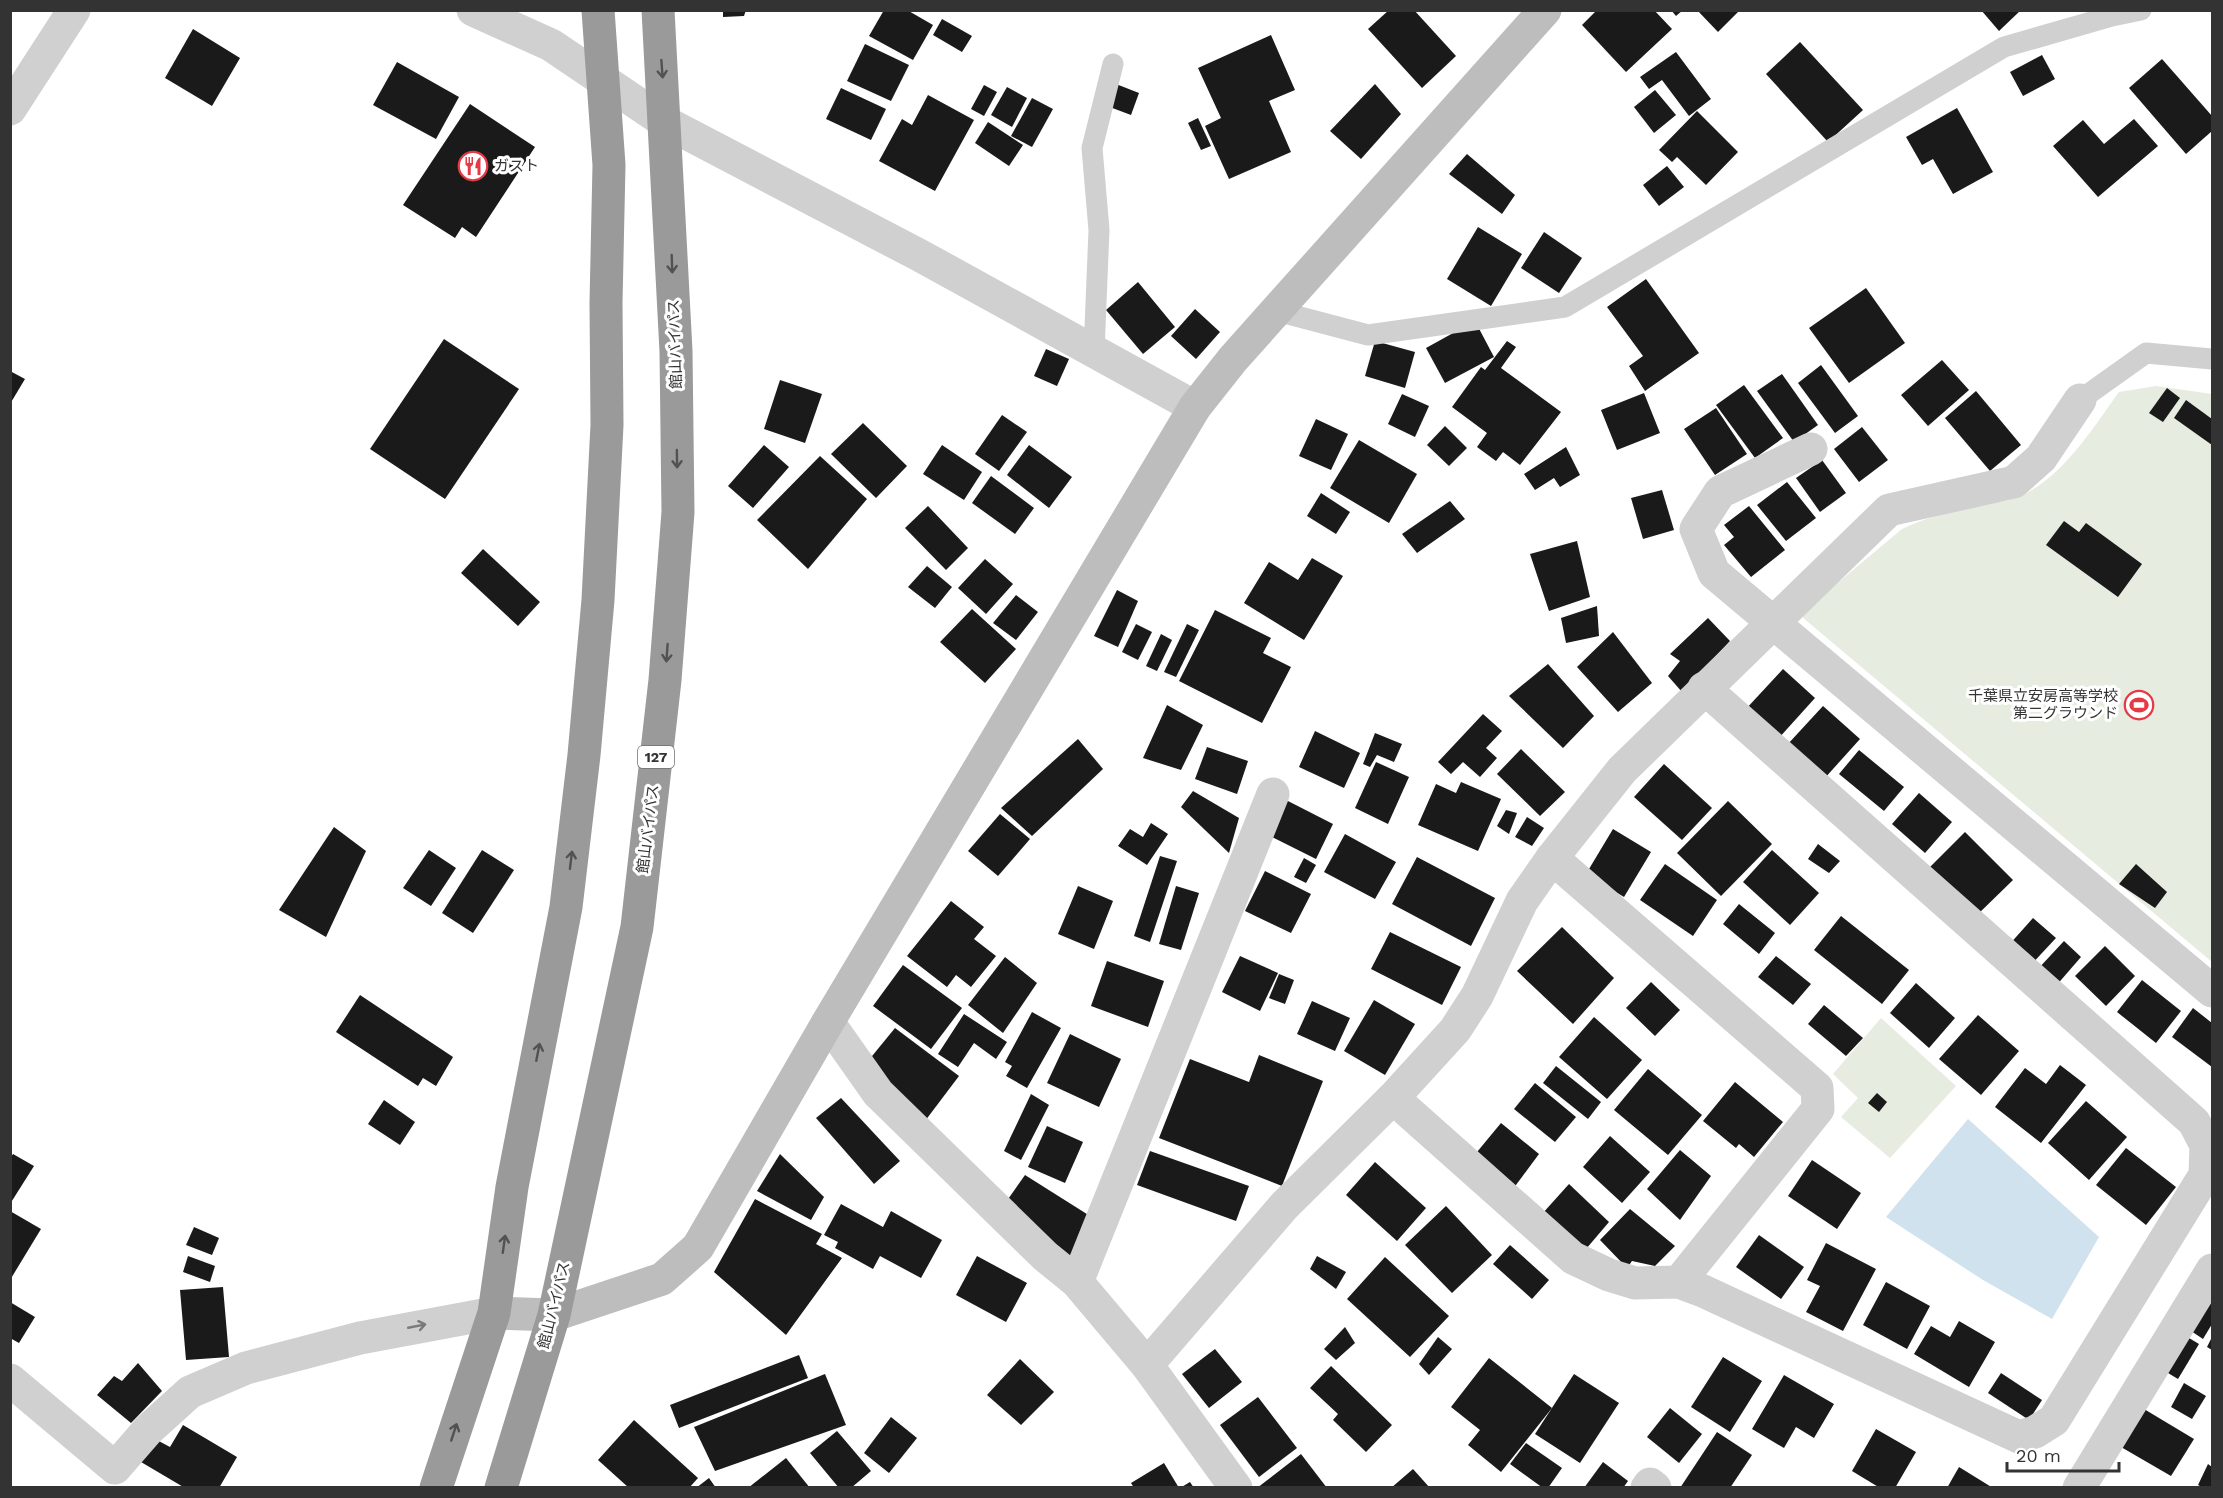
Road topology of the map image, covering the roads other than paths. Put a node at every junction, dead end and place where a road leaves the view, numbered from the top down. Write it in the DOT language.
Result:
graph roads {
  1 [pos="74,10"];
  2 [pos="473,10"];
  3 [pos="598,10"];
  4 [pos="658,10"];
  5 [pos="1545,10"];
  6 [pos="2141,10"];
  7 [pos="1113,64"];
  8 [pos="602,77"];
  9 [pos="10,109"];
  10 [pos="665,122"];
  11 [pos="1277,311"];
  12 [pos="1094,352"];
  13 [pos="2212,359"];
  14 [pos="2080,400"];
  15 [pos="1195,407"];
  16 [pos="1811,449"];
  17 [pos="1771,623"];
  18 [pos="1704,688"];
  19 [pos="1273,794"];
  20 [pos="1552,858"];
  21 [pos="2212,991"];
  22 [pos="828,1022"];
  23 [pos="1393,1098"];
  24 [pos="2212,1270"];
  25 [pos="1077,1282"];
  26 [pos="1679,1282"];
  27 [pos="494,1313"];
  28 [pos="554,1315"];
  29 [pos="1147,1365"];
  30 [pos="10,1380"];
  31 [pos="436,1488"];
  32 [pos="501,1488"];
  33 [pos="1236,1488"];
  34 [pos="1647,1488"];
  35 [pos="1655,1488"];
  36 [pos="2079,1488"];
  1 -- 9 [label="street"];
  2 -- 8 [label="street"];
  3 -- 8 [label="highway"];
  4 -- 10 [label="highway, 館山バイパス / 127, one-way"];
  5 -- 11 [label="street"];
  6 -- 11 [label="lane"];
  7 -- 12 [label="lane"];
  8 -- 10 [label="street"];
  27 -- 8 [label="highway, one-way"];
  10 -- 12 [label="street"];
  10 -- 28 [label="highway, 館山バイパス / 127, one-way"];
  11 -- 15 [label="street"];
  12 -- 15 [label="street"];
  13 -- 14 [label="lane"];
  14 -- 17 [label="street"];
  15 -- 22 [label="street"];
  16 -- 17 [label="street"];
  17 -- 18 [label="street"];
  17 -- 21 [label="street"];
  18 -- 20 [label="street"];
  18 -- 26 [label="street"];
  19 -- 25 [label="street"];
  20 -- 23 [label="street"];
  20 -- 26 [label="street"];
  22 -- 25 [label="street"];
  22 -- 28 [label="street"];
  23 -- 26 [label="street"];
  23 -- 29 [label="street"];
  24 -- 36 [label="street"];
  25 -- 29 [label="street"];
  27 -- 28 [label="street"];
  30 -- 27 [label="street, one-way"];
  31 -- 27 [label="highway, one-way"];
  28 -- 32 [label="highway, 館山バイパス / 127"];
  29 -- 33 [label="street"];
  34 -- 35 [label="street"];
}
